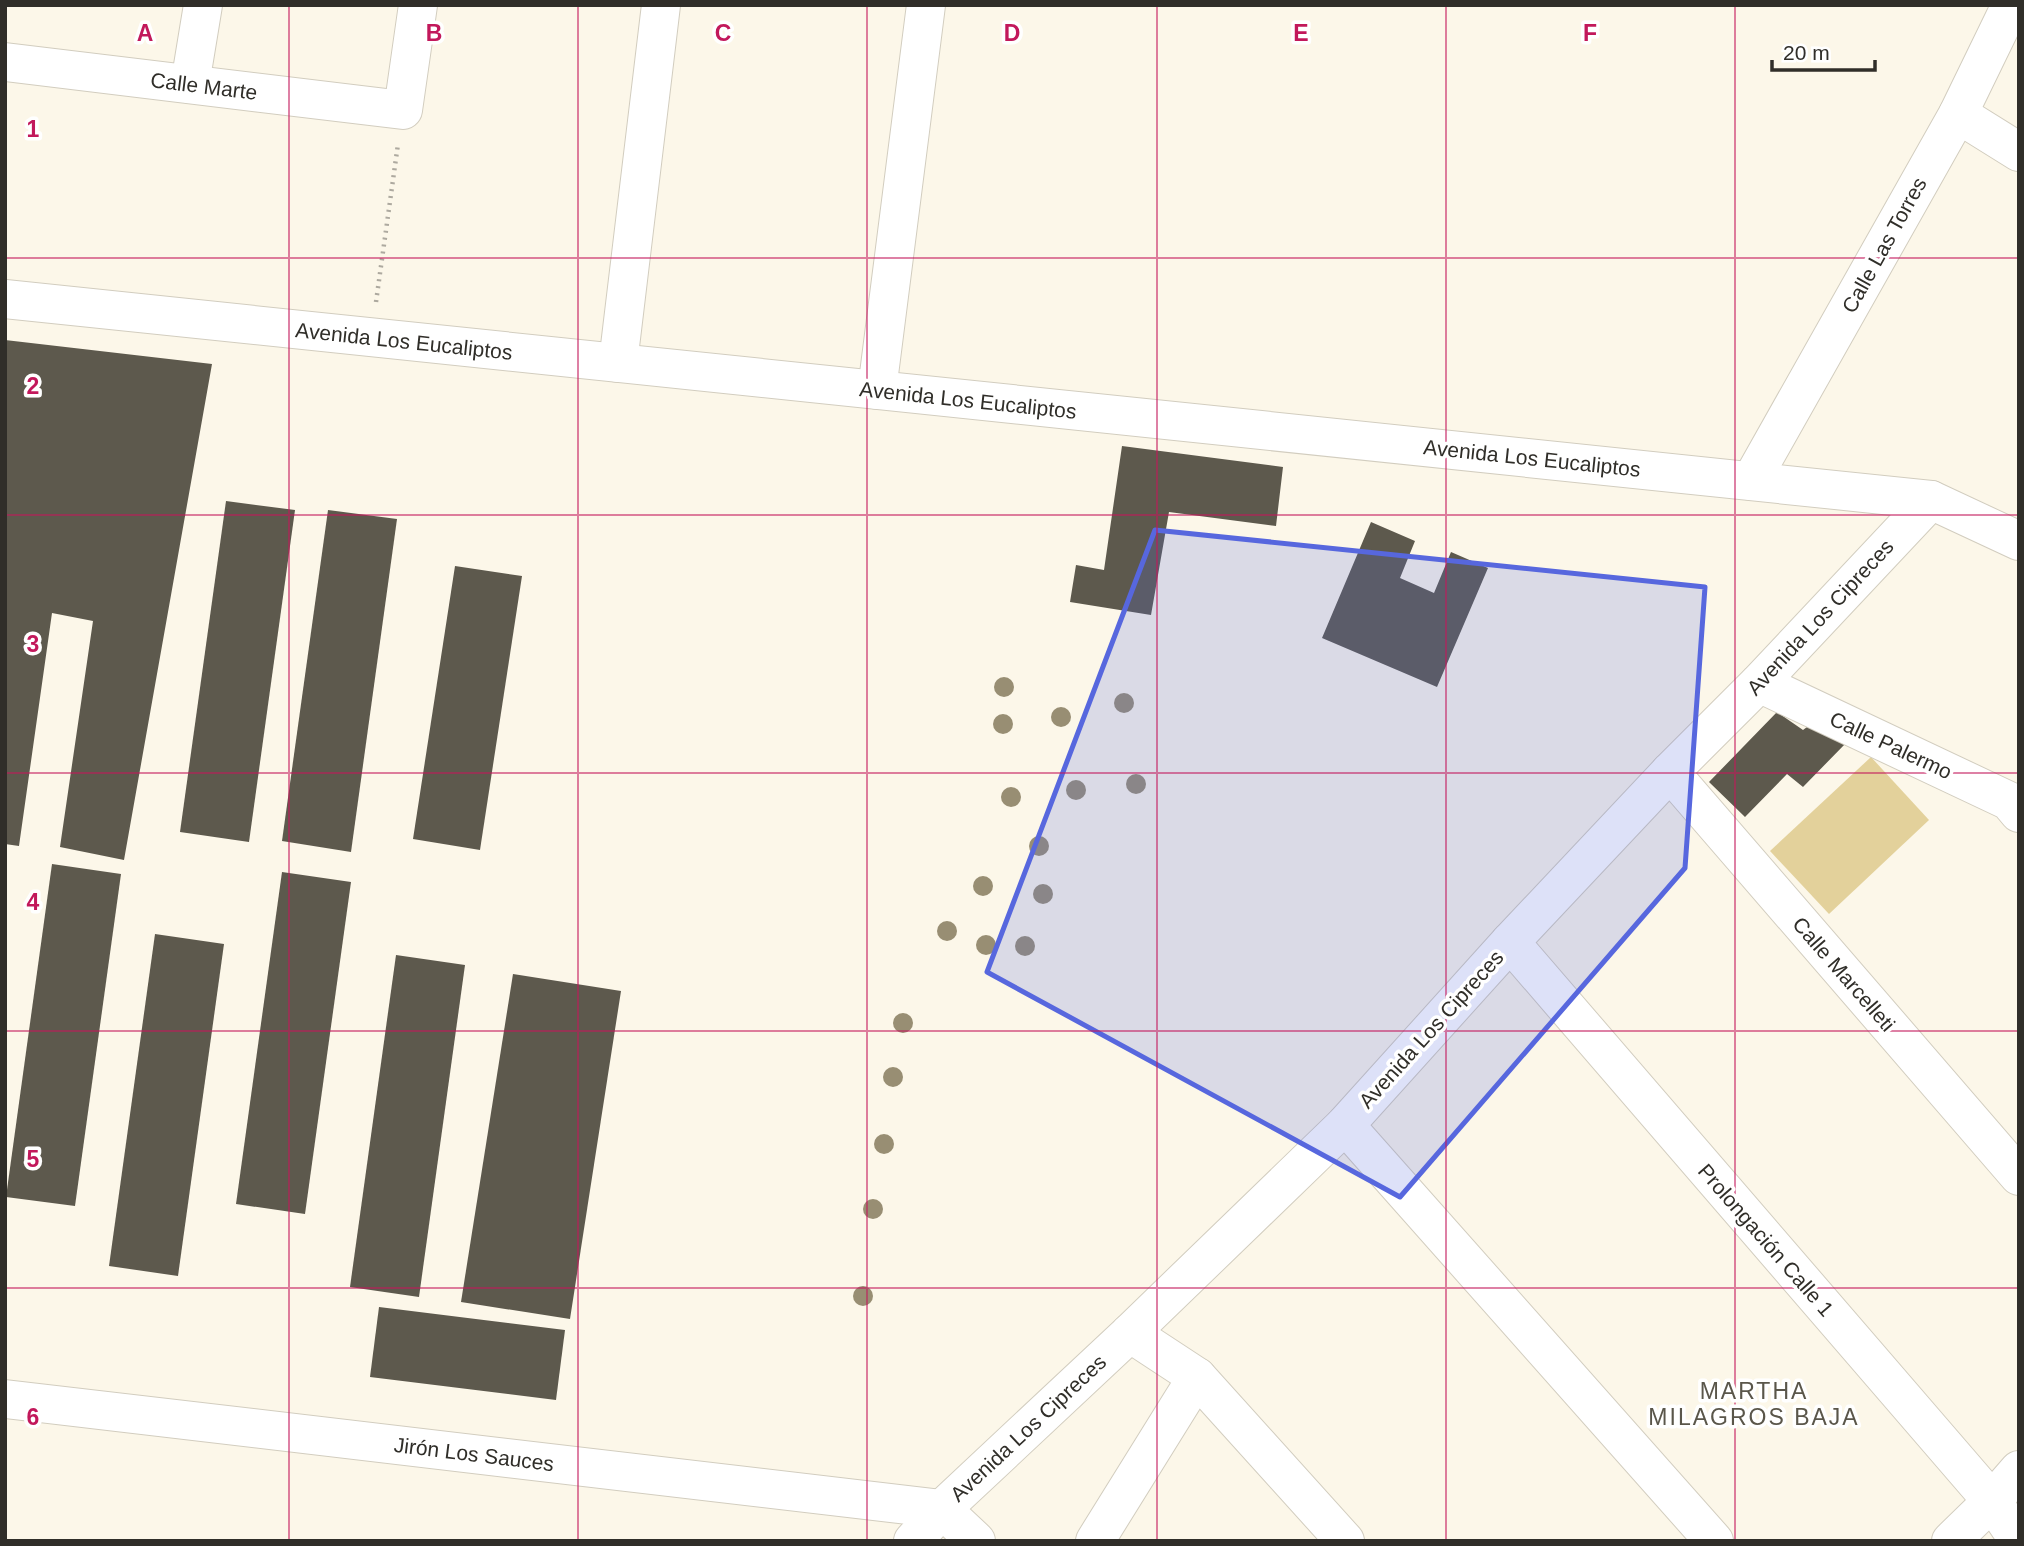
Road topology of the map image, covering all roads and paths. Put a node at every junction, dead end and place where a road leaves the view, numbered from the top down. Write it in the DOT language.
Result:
graph roads {
  1 [pos="202,5"];
  2 [pos="418,5"];
  3 [pos="662,5"];
  4 [pos="926,5"];
  5 [pos="2011,5"];
  6 [pos="5,62"];
  7 [pos="190,84"];
  8 [pos="403,110"];
  9 [pos="1958,114"];
  10 [pos="2019,152"];
  11 [pos="5,299"];
  12 [pos="371,337"];
  13 [pos="618,363"];
  14 [pos="877,390"];
  15 [pos="1751,481"];
  16 [pos="1931,500"];
  17 [pos="2019,541"];
  18 [pos="1759,683"];
  19 [pos="1670,772"];
  20 [pos="2015,806"];
  21 [pos="1510,942"];
  22 [pos="1345,1125"];
  23 [pos="2019,1176"];
  24 [pos="1130,1333"];
  25 [pos="1196,1377"];
  26 [pos="5,1399"];
  27 [pos="2019,1470"];
  28 [pos="1992,1502"];
  29 [pos="942,1509"];
  30 [pos="913,1541"];
  31 [pos="976,1541"];
  32 [pos="1095,1541"];
  33 [pos="1345,1541"];
  34 [pos="1714,1541"];
  35 [pos="1951,1541"];
  36 [pos="2019,1541"];
  1 -- 7 [label="street"];
  2 -- 8 [label="street"];
  3 -- 13 [label="street"];
  4 -- 14 [label="street"];
  5 -- 9 [label="street, Calle Las Torres"];
  6 -- 7 [label="street, Calle Marte"];
  7 -- 8 [label="street, Calle Marte"];
  8 -- 12 [label="path"];
  9 -- 10 [label="street"];
  9 -- 15 [label="street, Calle Las Torres"];
  11 -- 12 [label="street, Avenida Los Eucaliptos"];
  12 -- 13 [label="street, Avenida Los Eucaliptos"];
  13 -- 14 [label="street, Avenida Los Eucaliptos"];
  14 -- 15 [label="street, Avenida Los Eucaliptos"];
  15 -- 16 [label="street, Avenida Los Eucaliptos"];
  16 -- 17 [label="street, Avenida Los Eucaliptos"];
  16 -- 18 [label="street, Avenida Los Cipreces"];
  18 -- 19 [label="street, Avenida Los Cipreces"];
  18 -- 20 [label="street, Calle Palermo"];
  19 -- 21 [label="street, Avenida Los Cipreces"];
  19 -- 23 [label="street, Calle Marcelleti"];
  21 -- 22 [label="street, Avenida Los Cipreces"];
  21 -- 28 [label="street, Prolongación Calle 1"];
  22 -- 24 [label="street, Avenida Los Cipreces"];
  22 -- 34 [label="street"];
  24 -- 25 [label="street"];
  24 -- 29 [label="street, Avenida Los Cipreces"];
  25 -- 32 [label="street"];
  25 -- 33 [label="street"];
  26 -- 29 [label="street, Jirón Los Sauces"];
  27 -- 28 [label="street"];
  28 -- 35 [label="street"];
  28 -- 36 [label="street, Prolongación Calle 1"];
  29 -- 30 [label="street, Avenida Los Cipreces"];
  29 -- 31 [label="street"];
}
